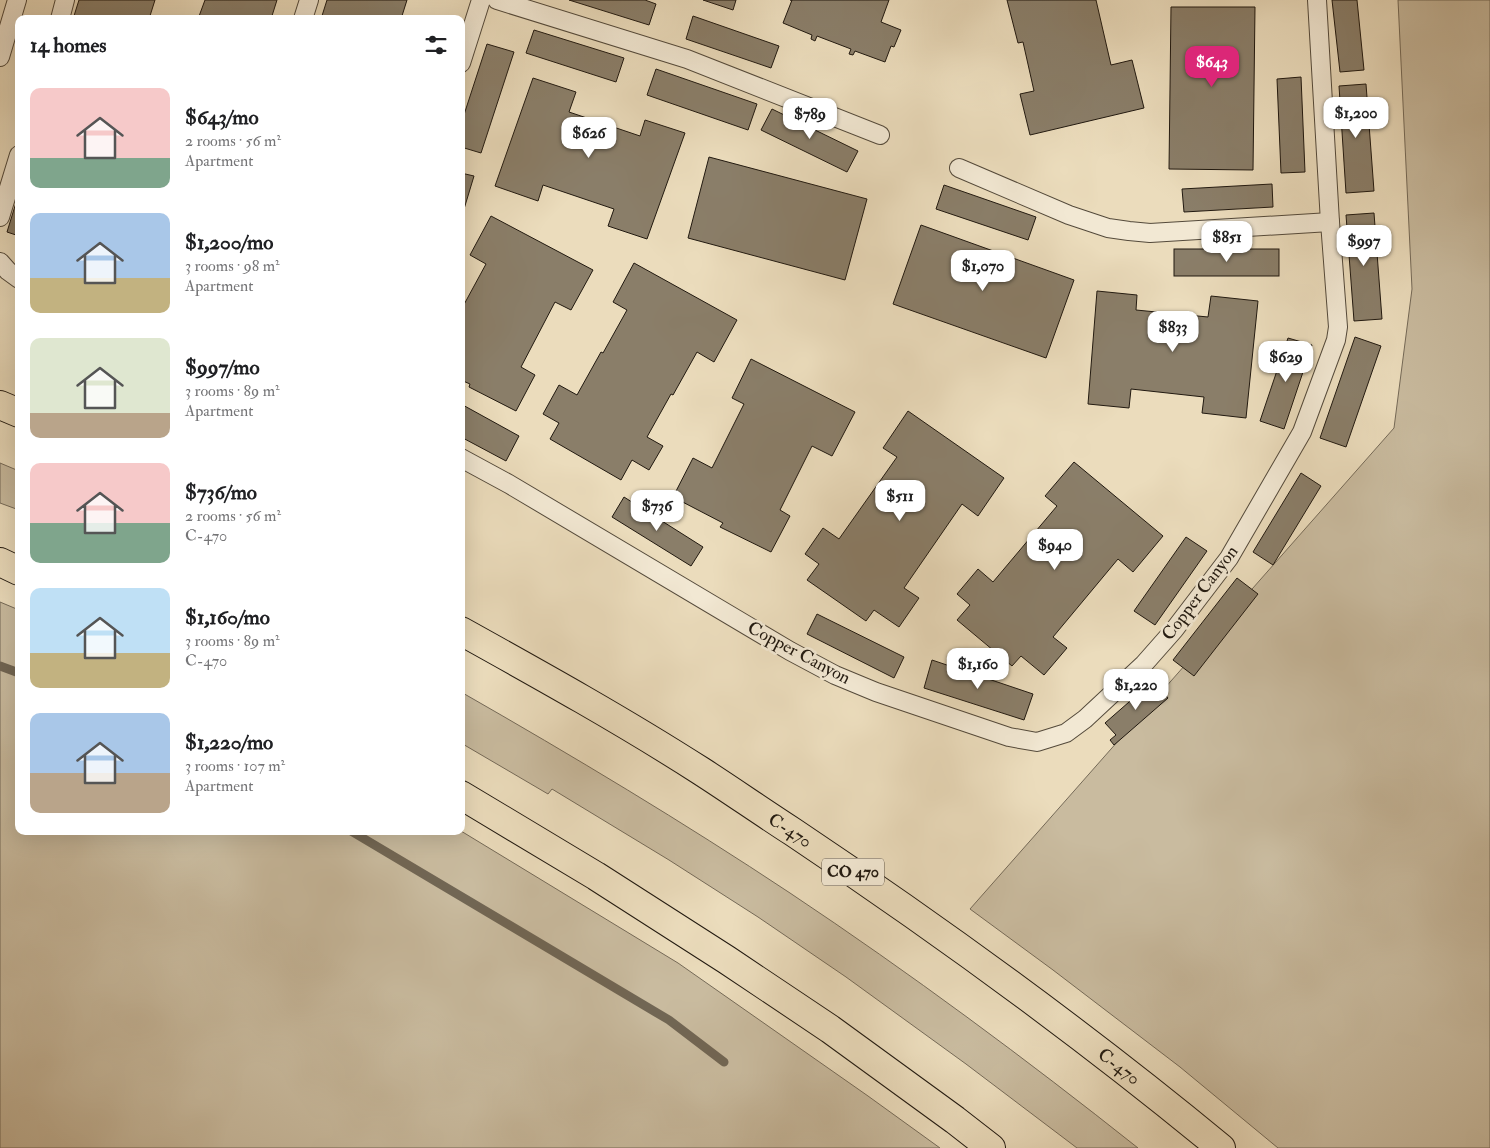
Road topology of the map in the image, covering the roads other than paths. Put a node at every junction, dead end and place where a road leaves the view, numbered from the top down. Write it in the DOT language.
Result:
graph roads {
  1 [pos="17,0"];
  2 [pos="65,0"];
  3 [pos="309,0"];
  4 [pos="481,0"];
  5 [pos="497,0"];
  6 [pos="1317,0"];
  7 [pos="61,15"];
  8 [pos="304,15"];
  9 [pos="465,50"];
  10 [pos="0,58"];
  11 [pos="880,135"];
  12 [pos="15,168"];
  13 [pos="959,168"];
  14 [pos="0,217"];
  15 [pos="1330,222"];
  16 [pos="0,262"];
  17 [pos="15,276"];
  18 [pos="0,405"];
  19 [pos="15,411"];
  20 [pos="465,460"];
  21 [pos="0,562"];
  22 [pos="15,568"];
  23 [pos="465,633"];
  24 [pos="465,798"];
  25 [pos="992,1148"];
  26 [pos="1221,1148"];
  1 -- 10 [label="lane"];
  2 -- 7 [label="lane"];
  3 -- 8 [label="lane"];
  4 -- 9 [label="lane"];
  5 -- 11 [label="lane"];
  6 -- 15 [label="lane, Copper Canyon"];
  12 -- 14 [label="lane"];
  13 -- 15 [label="lane"];
  15 -- 20 [label="lane, Copper Canyon"];
  16 -- 17 [label="lane"];
  18 -- 19 [label="highway"];
  21 -- 22 [label="highway"];
  23 -- 26 [label="highway, C-470 / CO 470"];
  24 -- 25 [label="highway"];
}
